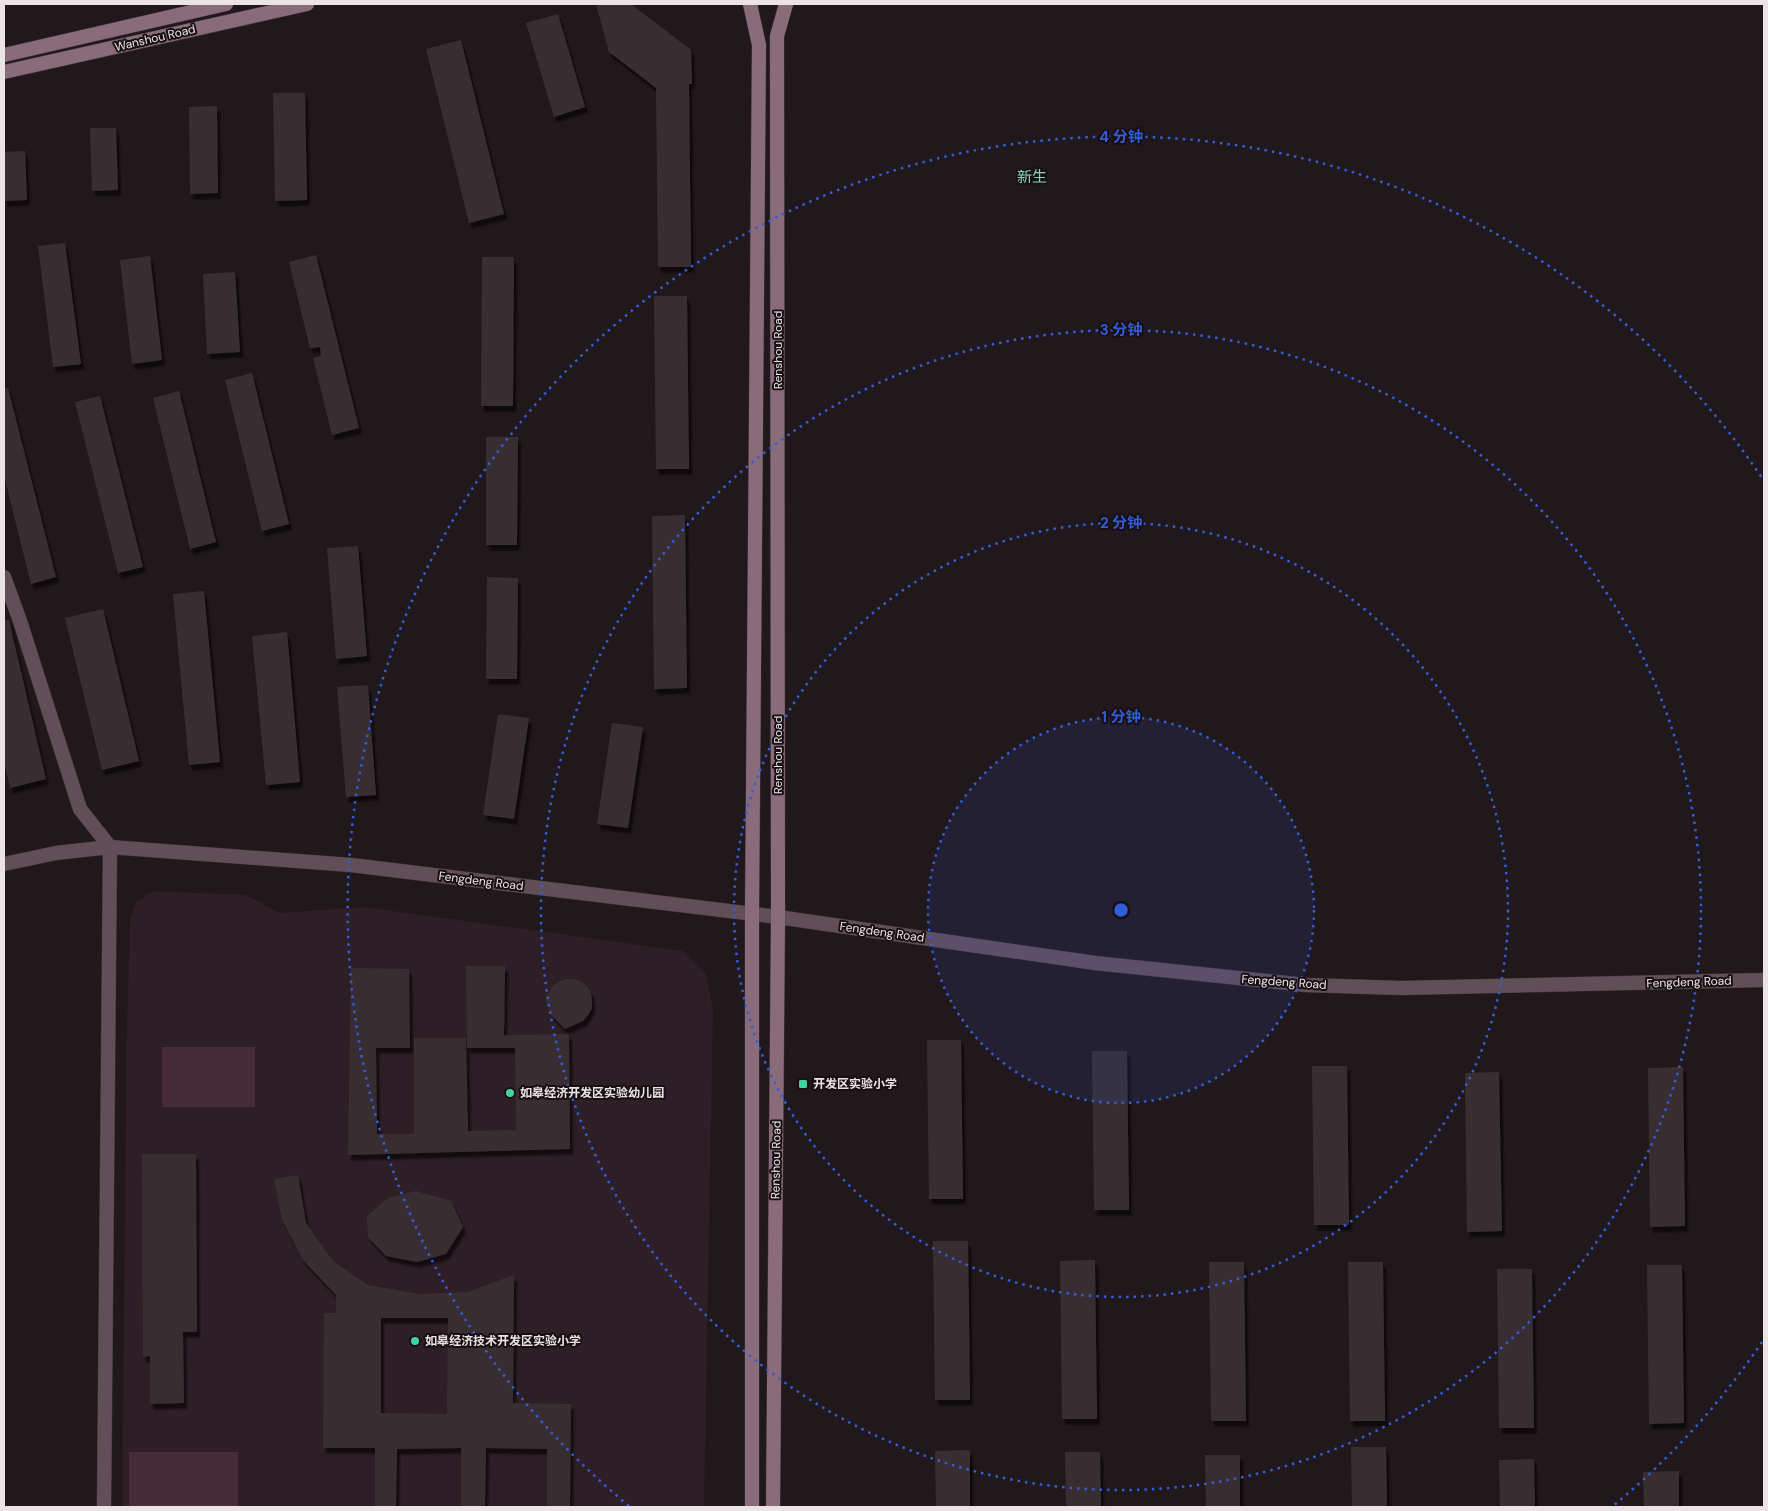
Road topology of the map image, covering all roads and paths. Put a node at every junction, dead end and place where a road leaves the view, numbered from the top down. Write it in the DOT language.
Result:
graph roads {
  1 [pos="226,4"];
  2 [pos="307,4"];
  3 [pos="750,4"];
  4 [pos="786,4"];
  5 [pos="4,54"];
  6 [pos="4,72"];
  7 [pos="4,577"];
  8 [pos="110,847"];
  9 [pos="4,864"];
  10 [pos="752,914"];
  11 [pos="778,917"];
  12 [pos="1764,980"];
  13 [pos="104,1507"];
  14 [pos="752,1507"];
  15 [pos="773,1507"];
  1 -- 5 [label="main road, Wanshou Road"];
  2 -- 6 [label="main road, Wanshou Road"];
  3 -- 10 [label="main road, Renshou Road"];
  4 -- 11 [label="main road, Renshou Road"];
  7 -- 8 [label="street"];
  8 -- 9 [label="street, Fengdeng Road"];
  8 -- 10 [label="street, Fengdeng Road"];
  8 -- 13 [label="street"];
  10 -- 11 [label="street, Fengdeng Road"];
  10 -- 14 [label="main road, Renshou Road"];
  11 -- 12 [label="street, Fengdeng Road"];
  11 -- 15 [label="main road, Renshou Road"];
}
